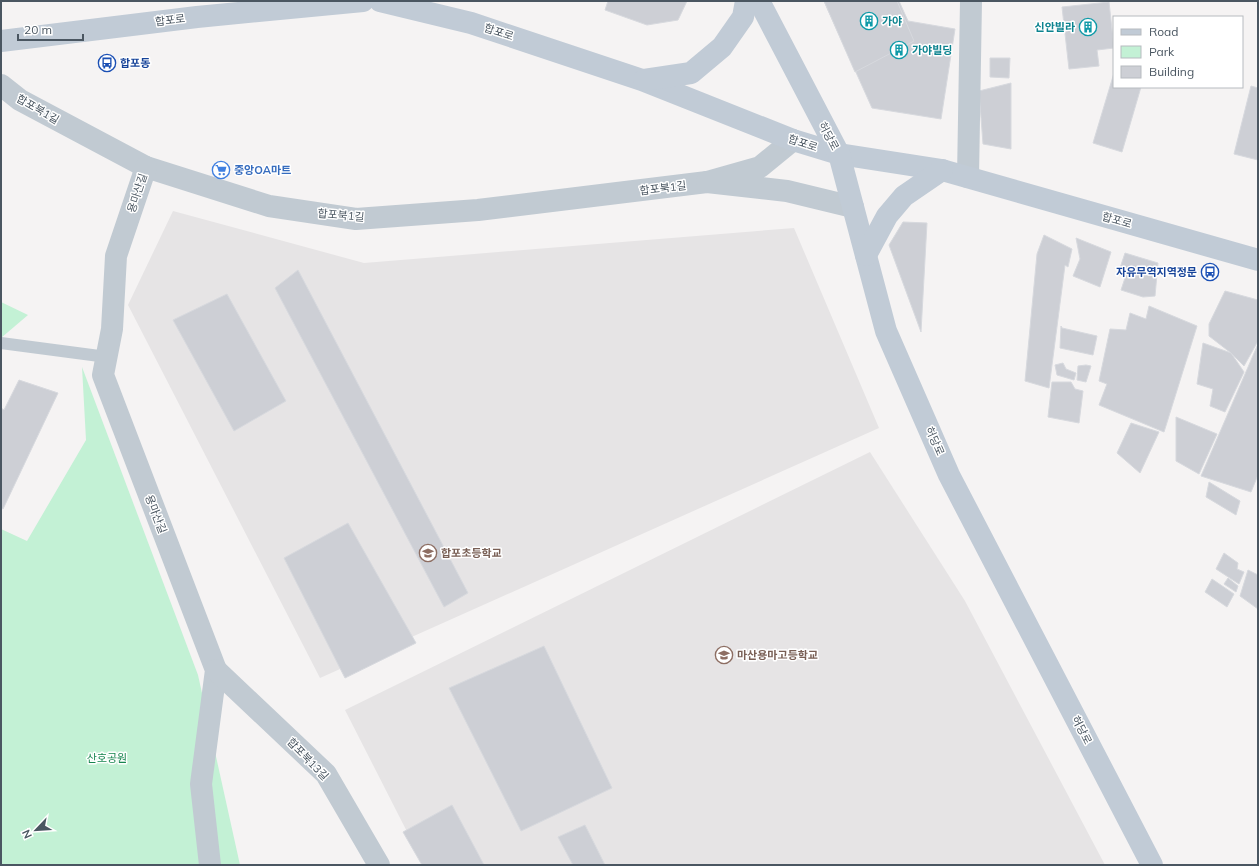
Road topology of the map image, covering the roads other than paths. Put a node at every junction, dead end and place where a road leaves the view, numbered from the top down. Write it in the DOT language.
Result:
graph roads {
  1 [pos="363,1"];
  2 [pos="380,1"];
  3 [pos="746,1"];
  4 [pos="759,1"];
  5 [pos="971,1"];
  6 [pos="1,41"];
  7 [pos="642,80"];
  8 [pos="1,85"];
  9 [pos="793,140"];
  10 [pos="839,154"];
  11 [pos="146,167"];
  12 [pos="942,170"];
  13 [pos="968,177"];
  14 [pos="707,182"];
  15 [pos="853,207"];
  16 [pos="866,255"];
  17 [pos="1258,260"];
  18 [pos="1,343"];
  19 [pos="107,357"];
  20 [pos="216,670"];
  21 [pos="210,865"];
  22 [pos="378,865"];
  23 [pos="1152,865"];
  1 -- 6 [label="main road, 합포로"];
  2 -- 7 [label="main road, 합포로"];
  3 -- 7 [label="main road"];
  4 -- 10 [label="main road, 허당로"];
  5 -- 13 [label="street"];
  7 -- 9 [label="main road, 합포로"];
  8 -- 11 [label="street, 합포북1길"];
  9 -- 10 [label="main road, 합포로"];
  9 -- 14 [label="street"];
  10 -- 12 [label="main road, 합포로"];
  10 -- 15 [label="main road, 허당로"];
  11 -- 14 [label="street, 합포북1길"];
  11 -- 19 [label="street, 용마산길"];
  12 -- 13 [label="main road, 합포로"];
  12 -- 16 [label="main road"];
  13 -- 17 [label="main road, 합포로"];
  14 -- 15 [label="street"];
  15 -- 16 [label="main road, 허당로"];
  16 -- 23 [label="main road, 허당로"];
  18 -- 19 [label="lane"];
  19 -- 20 [label="street, 용마산길"];
  20 -- 21 [label="street, 용마산길"];
  20 -- 22 [label="street, 합포북13길"];
}
